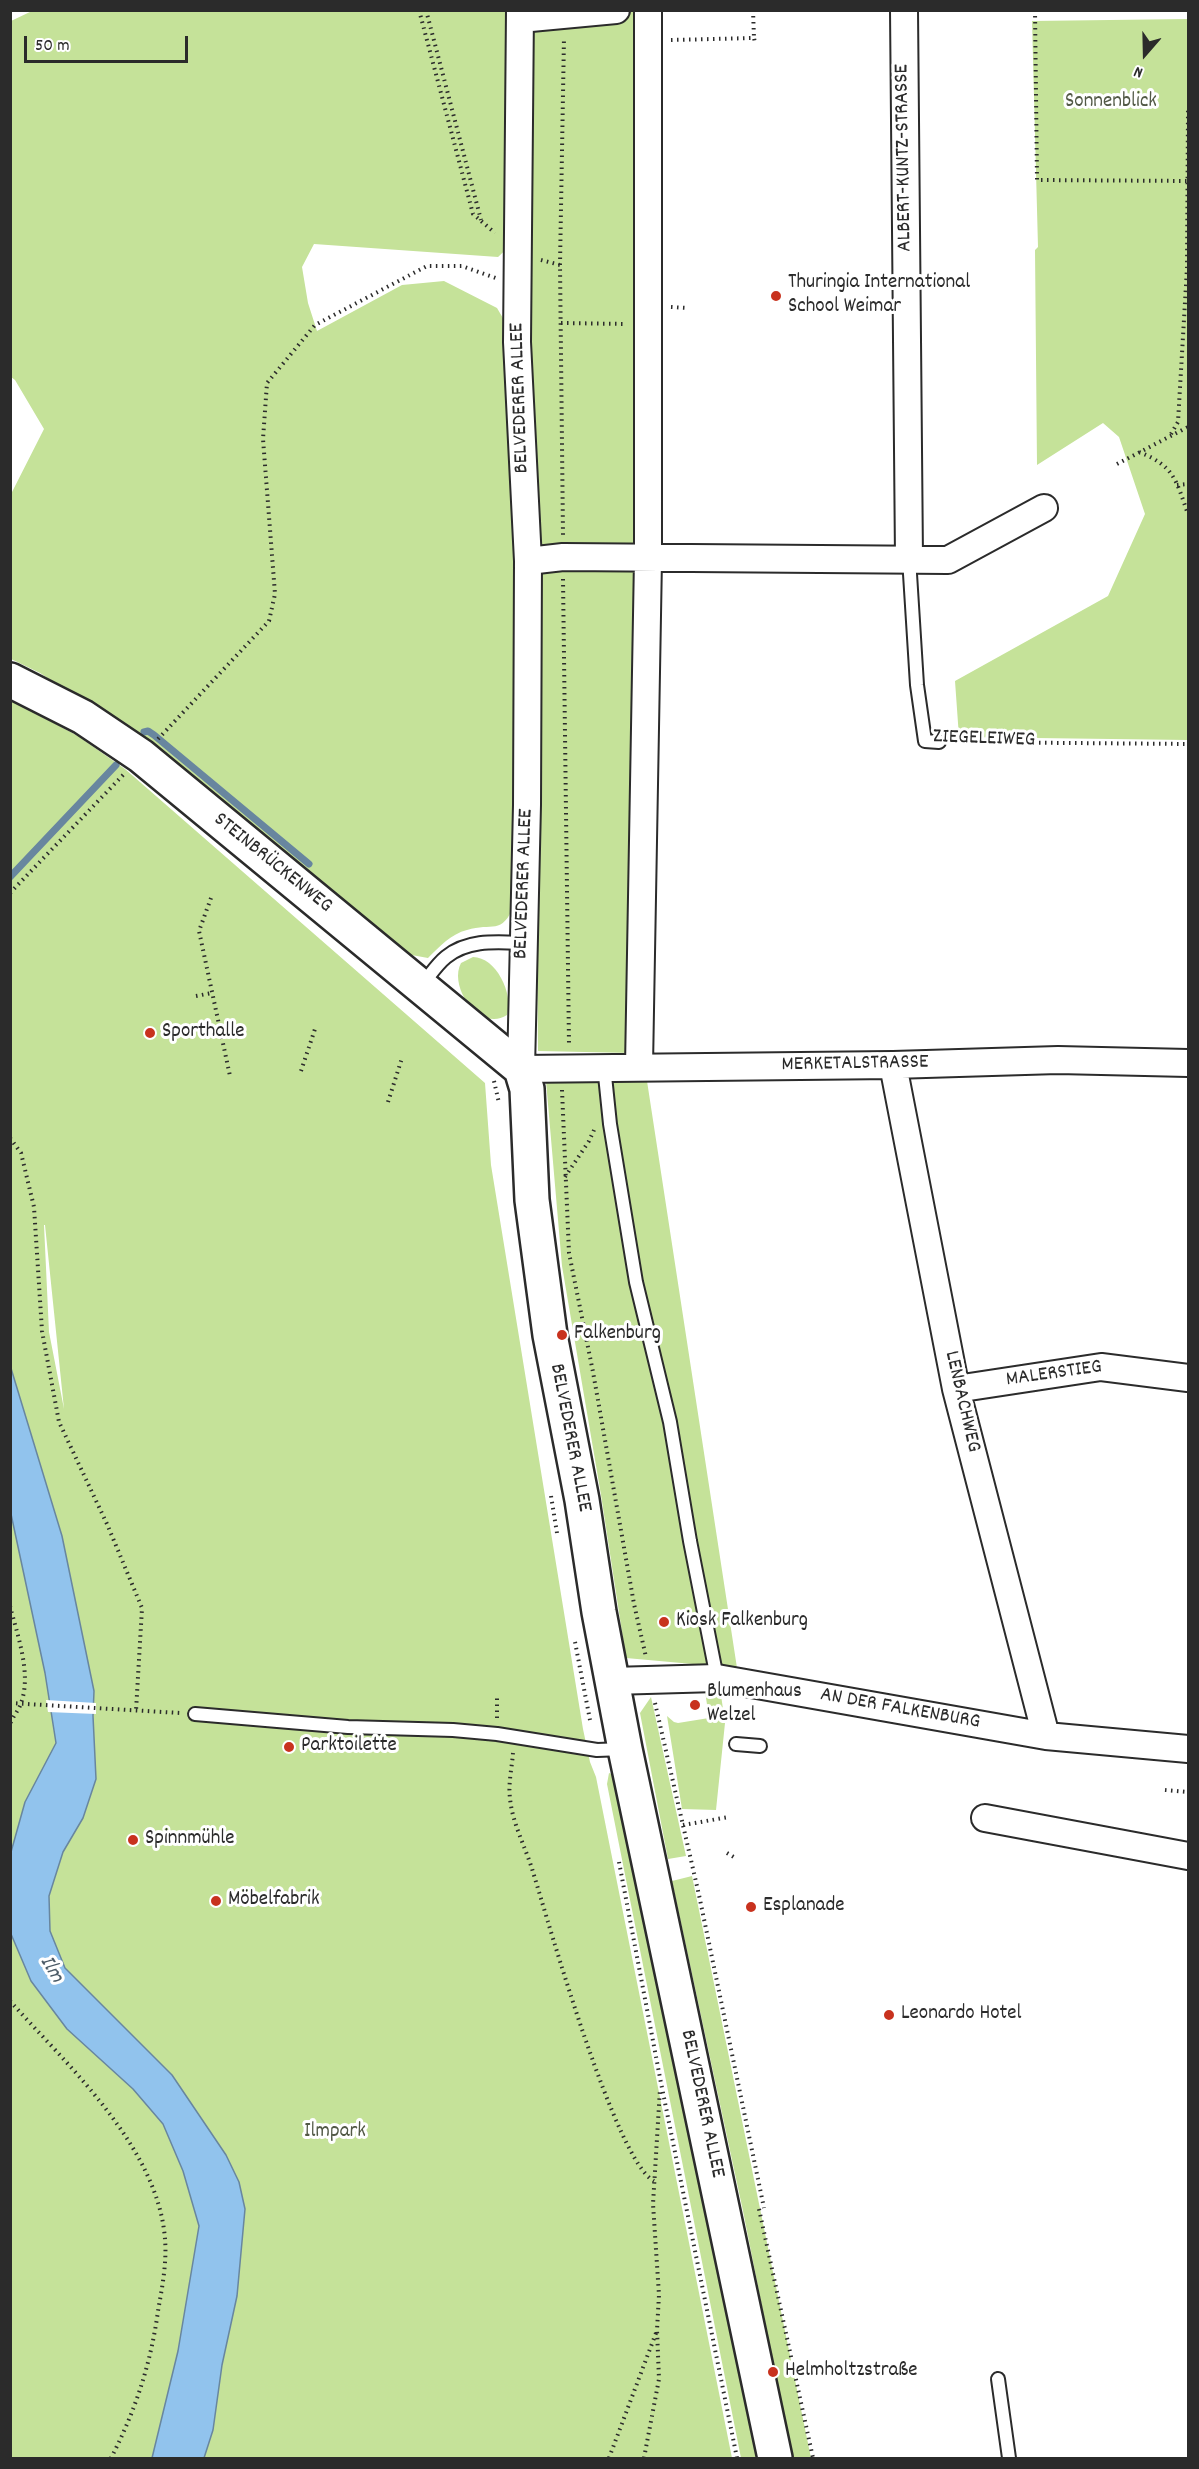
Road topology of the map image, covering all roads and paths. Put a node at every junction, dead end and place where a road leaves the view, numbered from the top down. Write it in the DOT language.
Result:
graph roads {
  1 [pos="419,10"];
  2 [pos="426,10"];
  3 [pos="616,10"];
  4 [pos="648,10"];
  5 [pos="753,10"];
  6 [pos="904,10"];
  7 [pos="1035,10"];
  8 [pos="565,14"];
  9 [pos="520,15"];
  10 [pos="649,40"];
  11 [pos="1188,110"];
  12 [pos="1188,181"];
  13 [pos="519,254"];
  14 [pos="560,265"];
  15 [pos="1188,268"];
  16 [pos="518,290"];
  17 [pos="561,323"];
  18 [pos="615,324"];
  19 [pos="1188,427"];
  20 [pos="1171,435"];
  21 [pos="1139,452"];
  22 [pos="1117,464"];
  23 [pos="1188,484"];
  24 [pos="1177,485"];
  25 [pos="1044,508"];
  26 [pos="1188,514"];
  27 [pos="563,557"];
  28 [pos="909,558"];
  29 [pos="648,559"];
  30 [pos="528,561"];
  31 [pos="10,680"];
  32 [pos="160,736"];
  33 [pos="939,742"];
  34 [pos="1188,744"];
  35 [pos="130,768"];
  36 [pos="10,893"];
  37 [pos="211,898"];
  38 [pos="523,943"];
  39 [pos="420,986"];
  40 [pos="212,993"];
  41 [pos="196,996"];
  42 [pos="316,1026"];
  43 [pos="402,1058"];
  44 [pos="1188,1063"];
  45 [pos="893,1065"];
  46 [pos="604,1066"];
  47 [pos="639,1066"];
  48 [pos="562,1067"];
  49 [pos="521,1068"];
  50 [pos="301,1071"];
  51 [pos="230,1076"];
  52 [pos="607,1099"];
  53 [pos="388,1102"];
  54 [pos="10,1138"];
  55 [pos="565,1177"];
  56 [pos="1188,1377"];
  57 [pos="956,1389"];
  58 [pos="10,1606"];
  59 [pos="717,1677"];
  60 [pos="652,1680"];
  61 [pos="612,1681"];
  62 [pos="497,1695"];
  63 [pos="10,1703"];
  64 [pos="21,1703"];
  65 [pos="136,1711"];
  66 [pos="190,1713"];
  67 [pos="497,1720"];
  68 [pos="10,1724"];
  69 [pos="1046,1736"];
  70 [pos="514,1737"];
  71 [pos="736,1744"];
  72 [pos="760,1746"];
  73 [pos="625,1749"];
  74 [pos="1176,1753"];
  75 [pos="1165,1790"];
  76 [pos="1188,1792"];
  77 [pos="729,1817"];
  78 [pos="985,1818"];
  79 [pos="683,1825"];
  80 [pos="727,1853"];
  81 [pos="1188,1856"];
  82 [pos="737,1859"];
  83 [pos="619,1862"];
  84 [pos="10,2001"];
  85 [pos="661,2083"];
  86 [pos="654,2181"];
  87 [pos="657,2330"];
  88 [pos="998,2379"];
  89 [pos="111,2458"];
  90 [pos="609,2458"];
  91 [pos="644,2458"];
  92 [pos="737,2458"];
  93 [pos="775,2458"];
  94 [pos="813,2458"];
  95 [pos="1009,2458"];
  1 -- 2 [label="path"];
  3 -- 8 [label="street"];
  4 -- 10 [label="street"];
  5 -- 10 [label="path"];
  6 -- 28 [label="street, ALBERT-KUNTZ-STRASSE"];
  7 -- 12 [label="path"];
  8 -- 9 [label="street"];
  8 -- 14 [label="path"];
  9 -- 13 [label="street, BELVEDERER ALLEE"];
  10 -- 29 [label="street"];
  11 -- 12 [label="path"];
  12 -- 15 [label="path"];
  13 -- 14 [label="path"];
  13 -- 16 [label="street, BELVEDERER ALLEE"];
  14 -- 17 [label="path"];
  15 -- 20 [label="path"];
  16 -- 30 [label="street, BELVEDERER ALLEE"];
  16 -- 32 [label="path"];
  17 -- 18 [label="path"];
  17 -- 27 [label="path"];
  19 -- 20 [label="path"];
  20 -- 21 [label="path"];
  21 -- 22 [label="path"];
  21 -- 24 [label="path"];
  23 -- 24 [label="path"];
  24 -- 26 [label="path"];
  25 -- 28 [label="street"];
  27 -- 29 [label="street"];
  27 -- 30 [label="street"];
  27 -- 48 [label="path"];
  28 -- 29 [label="street"];
  28 -- 33 [label="lane, ZIEGELEIWEG"];
  29 -- 47 [label="street"];
  30 -- 38 [label="street, BELVEDERER ALLEE"];
  31 -- 39 [label="street, STEINBRÜCKENWEG"];
  33 -- 34 [label="path, ZIEGELEIWEG"];
  35 -- 36 [label="path"];
  37 -- 40 [label="path"];
  38 -- 39 [label="lane"];
  38 -- 49 [label="street, BELVEDERER ALLEE"];
  39 -- 49 [label="street, STEINBRÜCKENWEG"];
  40 -- 41 [label="path"];
  40 -- 51 [label="path"];
  42 -- 50 [label="path"];
  43 -- 53 [label="path"];
  44 -- 45 [label="street, MERKETALSTRASSE"];
  45 -- 47 [label="street, MERKETALSTRASSE"];
  45 -- 57 [label="street, LENBACHWEG"];
  46 -- 47 [label="street, MERKETALSTRASSE"];
  46 -- 48 [label="street, MERKETALSTRASSE"];
  46 -- 52 [label="lane"];
  48 -- 49 [label="street, MERKETALSTRASSE"];
  48 -- 55 [label="path"];
  49 -- 61 [label="street, BELVEDERER ALLEE"];
  52 -- 55 [label="path"];
  52 -- 59 [label="lane"];
  54 -- 65 [label="path"];
  55 -- 60 [label="path"];
  56 -- 57 [label="street, MALERSTIEG"];
  57 -- 69 [label="street, LENBACHWEG"];
  58 -- 64 [label="path"];
  59 -- 60 [label="street, AN DER FALKENBURG"];
  59 -- 69 [label="street, AN DER FALKENBURG"];
  60 -- 61 [label="street, AN DER FALKENBURG"];
  60 -- 79 [label="path"];
  61 -- 73 [label="street, BELVEDERER ALLEE"];
  62 -- 67 [label="path"];
  63 -- 64 [label="path"];
  64 -- 65 [label="path"];
  64 -- 68 [label="path"];
  65 -- 66 [label="path"];
  66 -- 70 [label="lane"];
  69 -- 74 [label="street, AN DER FALKENBURG"];
  70 -- 73 [label="lane"];
  70 -- 86 [label="path"];
  71 -- 72 [label="lane"];
  73 -- 93 [label="street, BELVEDERER ALLEE"];
  75 -- 76 [label="path"];
  77 -- 79 [label="path"];
  78 -- 81 [label="street"];
  79 -- 94 [label="path"];
  80 -- 82 [label="path"];
  83 -- 85 [label="path"];
  84 -- 89 [label="path"];
  85 -- 86 [label="path"];
  85 -- 92 [label="path"];
  86 -- 87 [label="path"];
  87 -- 90 [label="path"];
  87 -- 91 [label="path"];
  88 -- 95 [label="lane"];
}
